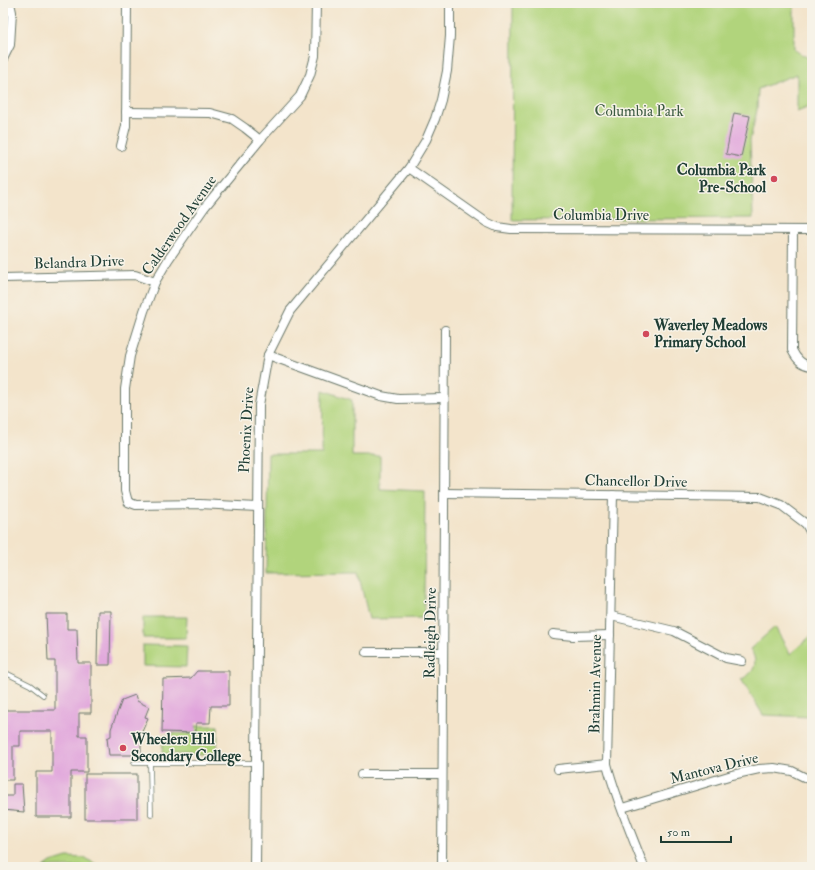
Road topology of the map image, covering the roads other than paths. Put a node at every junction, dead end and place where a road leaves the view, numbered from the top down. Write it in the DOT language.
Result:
graph roads {
  1 [pos="10,3"];
  2 [pos="127,3"];
  3 [pos="316,3"];
  4 [pos="450,3"];
  5 [pos="3,59"];
  6 [pos="126,112"];
  7 [pos="260,140"];
  8 [pos="121,146"];
  9 [pos="409,168"];
  10 [pos="793,230"];
  11 [pos="812,230"];
  12 [pos="3,278"];
  13 [pos="155,282"];
  14 [pos="445,330"];
  15 [pos="268,356"];
  16 [pos="812,366"];
  17 [pos="444,398"];
  18 [pos="445,493"];
  19 [pos="613,495"];
  20 [pos="257,507"];
  21 [pos="809,521"];
  22 [pos="812,535"];
  23 [pos="611,616"];
  24 [pos="553,634"];
  25 [pos="610,635"];
  26 [pos="366,652"];
  27 [pos="444,652"];
  28 [pos="742,661"];
  29 [pos="3,680"];
  30 [pos="43,695"];
  31 [pos="256,762"];
  32 [pos="134,763"];
  33 [pos="150,763"];
  34 [pos="607,764"];
  35 [pos="558,769"];
  36 [pos="362,774"];
  37 [pos="442,774"];
  38 [pos="812,781"];
  39 [pos="622,808"];
  40 [pos="151,815"];
  41 [pos="255,867"];
  42 [pos="442,867"];
  43 [pos="644,867"];
  1 -- 5 [label="street"];
  2 -- 6 [label="street"];
  3 -- 7 [label="street, Calderwood Avenue"];
  4 -- 9 [label="street, Phoenix Drive"];
  6 -- 7 [label="street"];
  6 -- 8 [label="street"];
  7 -- 13 [label="street, Calderwood Avenue"];
  9 -- 10 [label="street, Columbia Drive"];
  9 -- 15 [label="street, Phoenix Drive"];
  10 -- 11 [label="street, Columbia Drive"];
  10 -- 16 [label="street"];
  12 -- 13 [label="street, Belandra Drive"];
  13 -- 20 [label="street, Calderwood Avenue"];
  14 -- 17 [label="street, Radleigh Drive"];
  15 -- 17 [label="street"];
  15 -- 20 [label="street, Phoenix Drive"];
  17 -- 18 [label="street, Radleigh Drive"];
  18 -- 19 [label="street, Chancellor Drive"];
  18 -- 27 [label="street, Radleigh Drive"];
  19 -- 21 [label="street, Chancellor Drive"];
  19 -- 23 [label="street, Brahmin Avenue"];
  20 -- 31 [label="street, Phoenix Drive"];
  21 -- 22 [label="street, Chancellor Drive"];
  23 -- 25 [label="street, Brahmin Avenue"];
  23 -- 28 [label="street"];
  24 -- 25 [label="street"];
  25 -- 34 [label="street, Brahmin Avenue"];
  26 -- 27 [label="street"];
  27 -- 37 [label="street, Radleigh Drive"];
  29 -- 30 [label="lane"];
  31 -- 33 [label="lane"];
  31 -- 41 [label="street, Phoenix Drive"];
  32 -- 33 [label="lane"];
  33 -- 40 [label="lane"];
  34 -- 35 [label="street"];
  34 -- 39 [label="street, Brahmin Avenue"];
  36 -- 37 [label="street"];
  37 -- 42 [label="street, Radleigh Drive"];
  38 -- 39 [label="street, Mantova Drive"];
  39 -- 43 [label="street, Brahmin Avenue"];
}
